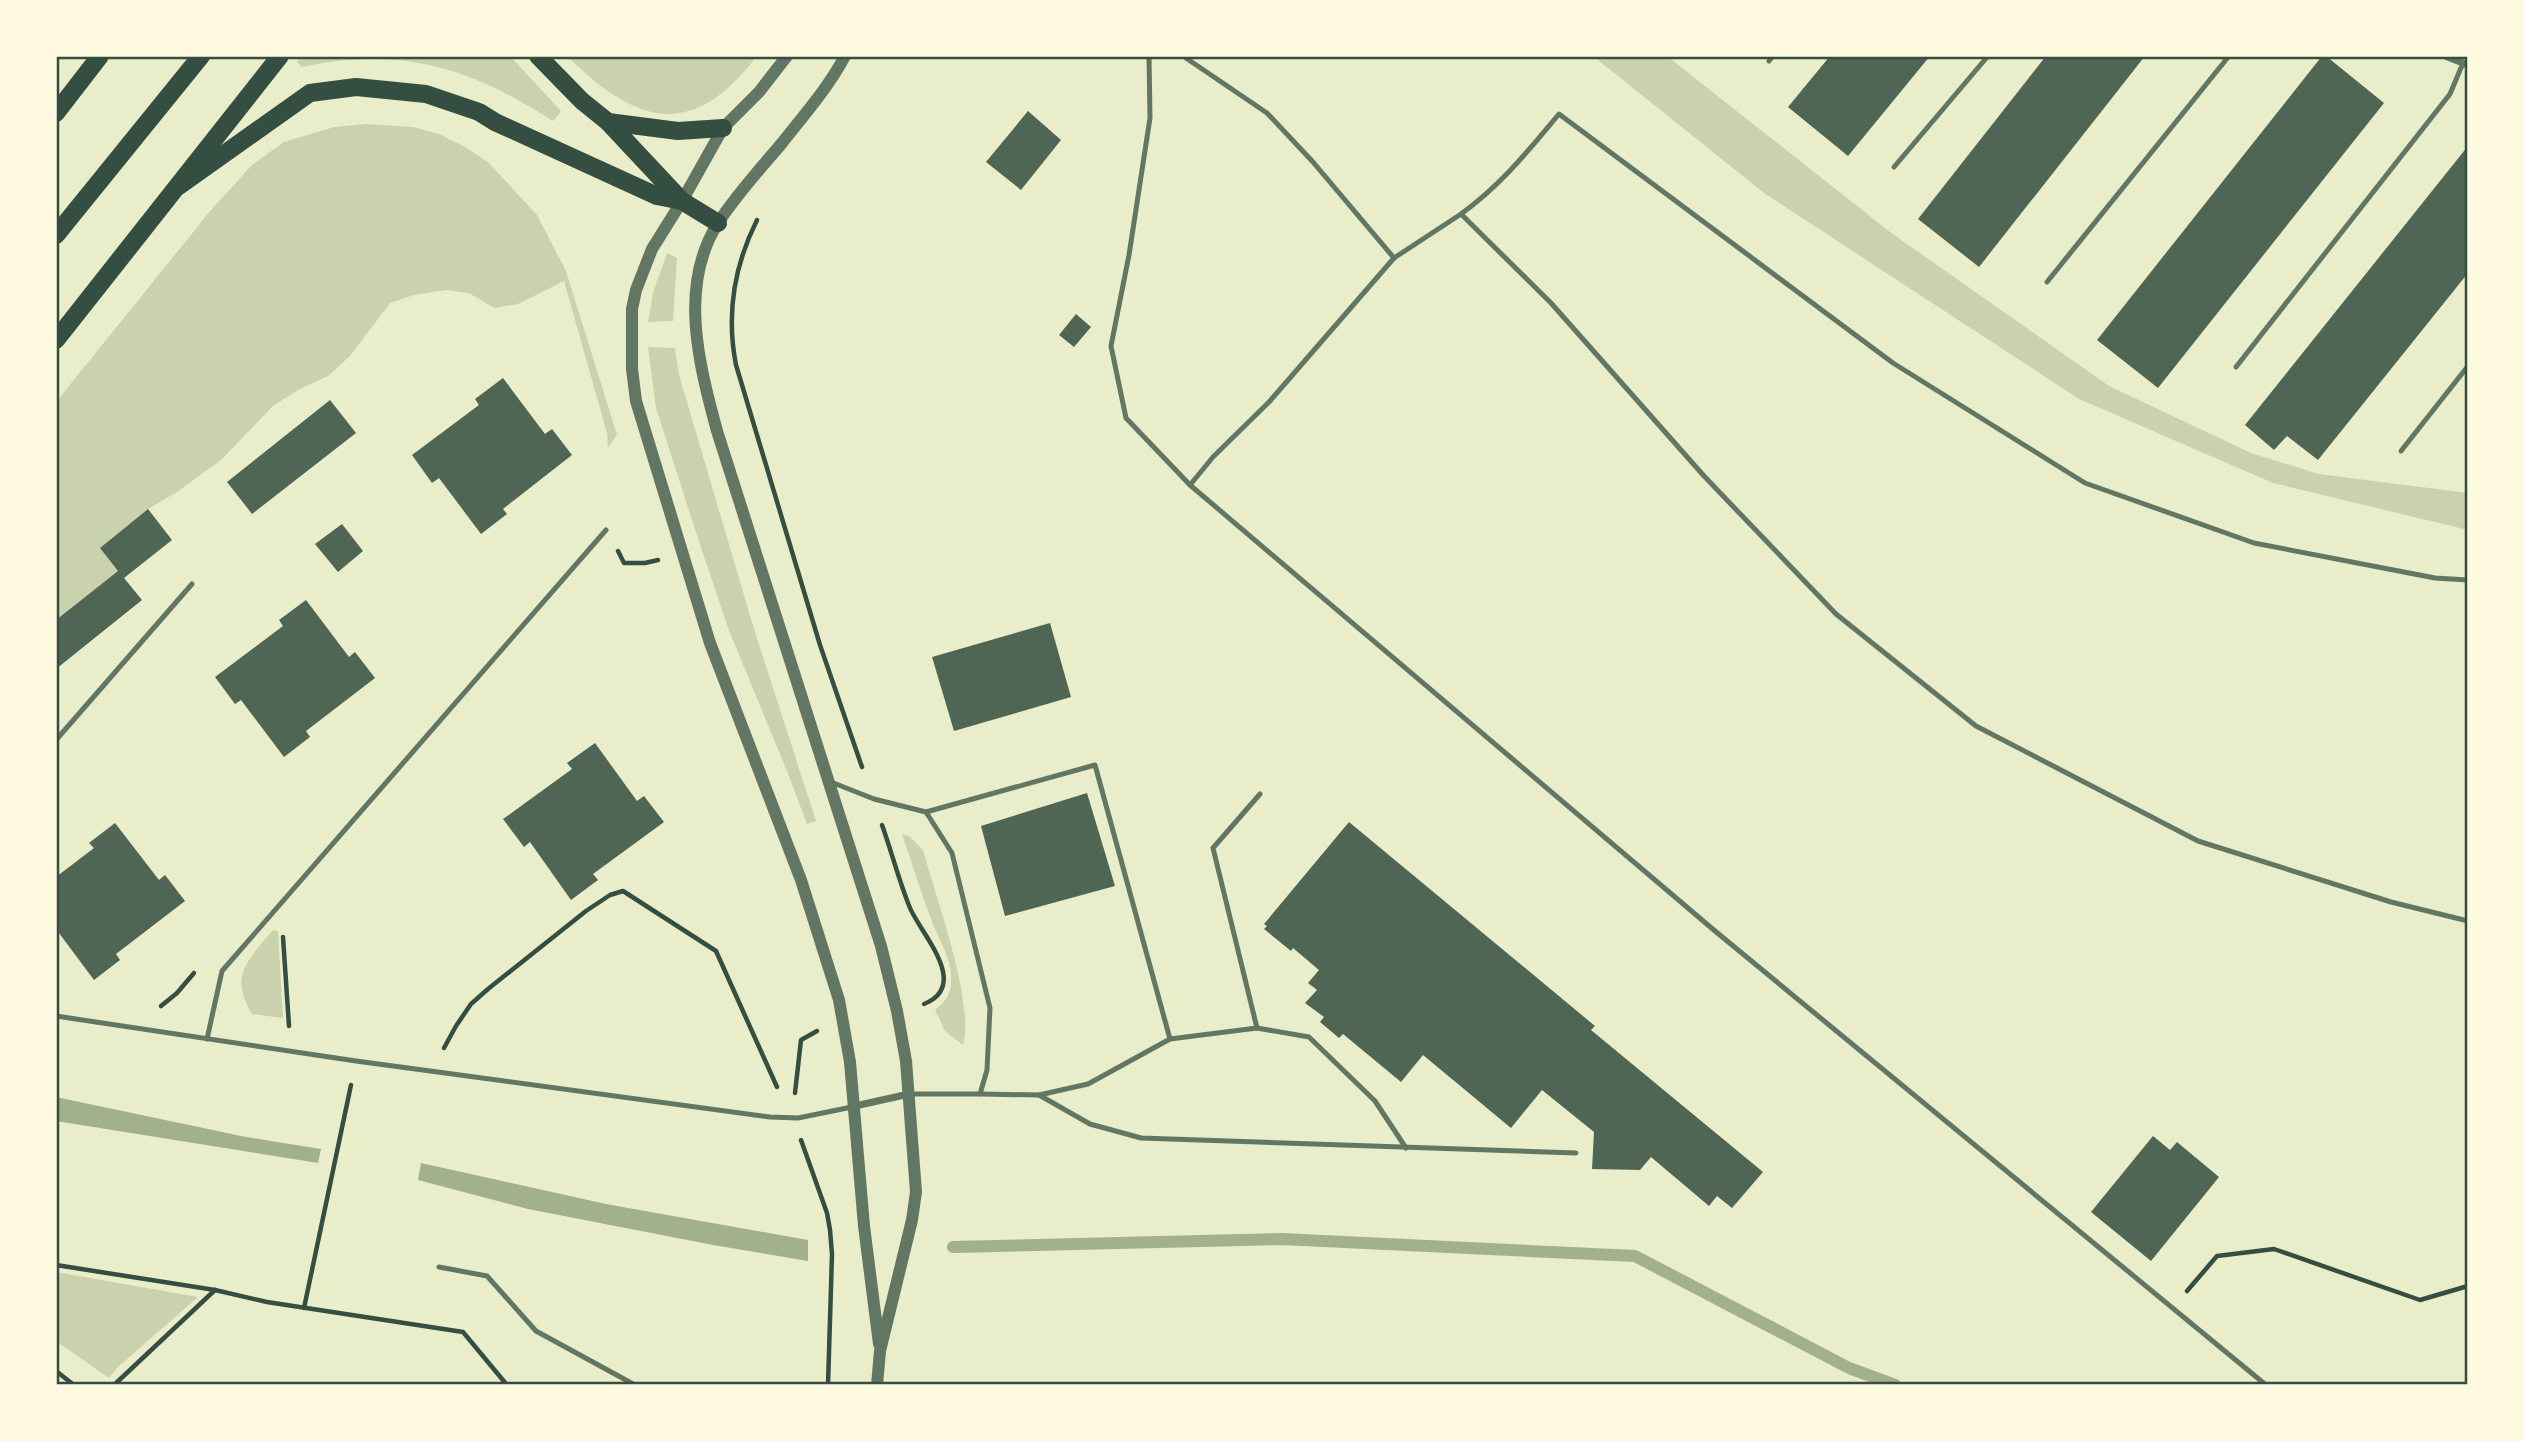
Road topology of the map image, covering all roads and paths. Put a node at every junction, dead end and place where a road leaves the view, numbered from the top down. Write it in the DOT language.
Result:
graph roads {
  1 [pos="100,56"];
  2 [pos="201,56"];
  3 [pos="280,56"];
  4 [pos="538,56"];
  5 [pos="787,56"];
  6 [pos="845,56"];
  7 [pos="1149,56"];
  8 [pos="1183,56"];
  9 [pos="1988,56"];
  10 [pos="2230,56"];
  11 [pos="2445,56"];
  12 [pos="2466,64"];
  13 [pos="56,113"];
  14 [pos="608,122"];
  15 [pos="723,128"];
  16 [pos="1894,167"];
  17 [pos="179,186"];
  18 [pos="682,201"];
  19 [pos="762,212"];
  20 [pos="1461,214"];
  21 [pos="718,223"];
  22 [pos="56,234"];
  23 [pos="1394,258"];
  24 [pos="2047,282"];
  25 [pos="56,340"];
  26 [pos="2468,366"];
  27 [pos="2236,367"];
  28 [pos="2401,451"];
  29 [pos="1190,485"];
  30 [pos="606,530"];
  31 [pos="624,563"];
  32 [pos="645,564"];
  33 [pos="2468,580"];
  34 [pos="192,583"];
  35 [pos="56,740"];
  36 [pos="828,781"];
  37 [pos="1260,794"];
  38 [pos="874,799"];
  39 [pos="926,812"];
  40 [pos="2468,921"];
  41 [pos="283,933"];
  42 [pos="920,1006"];
  43 [pos="56,1016"];
  44 [pos="278,1025"];
  45 [pos="1257,1028"];
  46 [pos="821,1030"];
  47 [pos="207,1039"];
  48 [pos="1170,1039"];
  49 [pos="444,1049"];
  50 [pos="356,1061"];
  51 [pos="777,1087"];
  52 [pos="795,1092"];
  53 [pos="910,1094"];
  54 [pos="981,1094"];
  55 [pos="1039,1095"];
  56 [pos="855,1106"];
  57 [pos="801,1139"];
  58 [pos="1406,1148"];
  59 [pos="1576,1153"];
  60 [pos="56,1265"];
  61 [pos="439,1267"];
  62 [pos="2468,1286"];
  63 [pos="215,1290"];
  64 [pos="304,1308"];
  65 [pos="2173,1308"];
  66 [pos="880,1351"];
  67 [pos="56,1371"];
  68 [pos="74,1385"];
  69 [pos="114,1385"];
  70 [pos="507,1385"];
  71 [pos="635,1385"];
  72 [pos="828,1385"];
  73 [pos="877,1385"];
  74 [pos="2266,1385"];
  1 -- 13 [label="main road"];
  2 -- 22 [label="main road"];
  3 -- 17 [label="main road"];
  4 -- 14 [label="main road"];
  5 -- 15 [label="street"];
  6 -- 21 [label="street"];
  7 -- 29 [label="lane"];
  8 -- 23 [label="lane"];
  9 -- 16 [label="lane"];
  10 -- 24 [label="lane"];
  11 -- 12 [label="street"];
  12 -- 27 [label="lane"];
  14 -- 15 [label="main road"];
  14 -- 18 [label="main road"];
  15 -- 18 [label="street"];
  17 -- 18 [label="main road"];
  17 -- 25 [label="main road"];
  18 -- 21 [label="main road"];
  18 -- 56 [label="street"];
  19 -- 38 [label="path"];
  20 -- 23 [label="lane"];
  20 -- 33 [label="lane"];
  20 -- 40 [label="lane"];
  21 -- 36 [label="street"];
  23 -- 29 [label="lane"];
  26 -- 28 [label="lane"];
  29 -- 65 [label="lane"];
  30 -- 47 [label="lane"];
  31 -- 32 [label="path"];
  34 -- 35 [label="lane"];
  36 -- 38 [label="lane"];
  36 -- 53 [label="street"];
  37 -- 45 [label="lane"];
  38 -- 39 [label="lane"];
  38 -- 42 [label="path"];
  39 -- 48 [label="lane"];
  39 -- 54 [label="lane"];
  41 -- 44 [label="path"];
  43 -- 47 [label="lane"];
  45 -- 48 [label="lane"];
  45 -- 58 [label="lane"];
  46 -- 52 [label="path"];
  47 -- 50 [label="lane"];
  48 -- 55 [label="lane"];
  49 -- 51 [label="path"];
  50 -- 56 [label="lane"];
  50 -- 64 [label="path"];
  53 -- 54 [label="lane"];
  53 -- 56 [label="street"];
  53 -- 66 [label="street"];
  54 -- 55 [label="lane"];
  55 -- 58 [label="lane"];
  56 -- 66 [label="street"];
  57 -- 72 [label="path"];
  58 -- 59 [label="lane"];
  60 -- 63 [label="path"];
  61 -- 71 [label="lane"];
  62 -- 65 [label="path"];
  63 -- 64 [label="path"];
  63 -- 69 [label="path"];
  64 -- 70 [label="path"];
  65 -- 74 [label="lane"];
  66 -- 73 [label="street"];
  67 -- 68 [label="path"];
}
